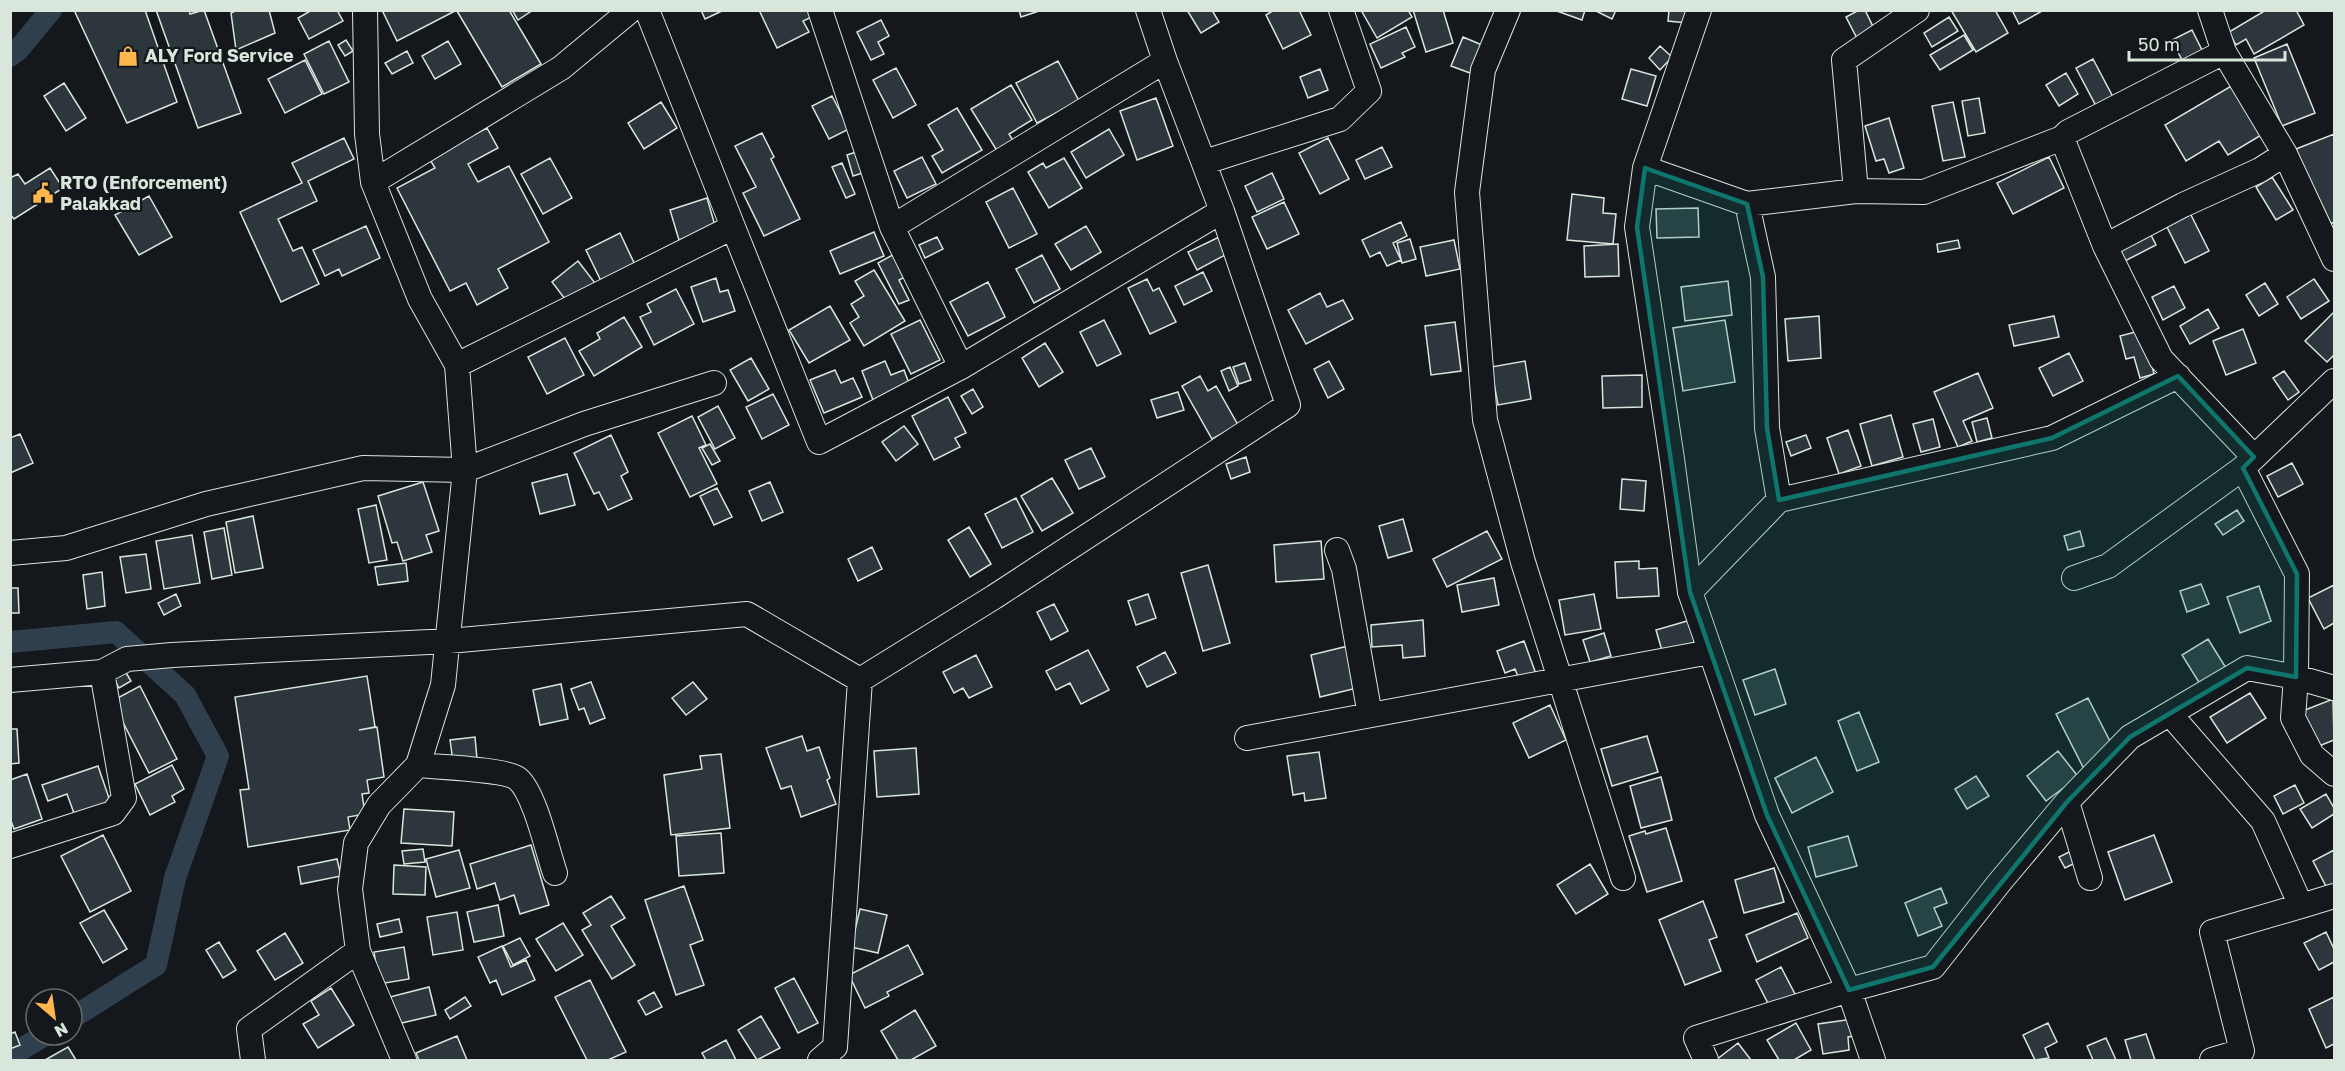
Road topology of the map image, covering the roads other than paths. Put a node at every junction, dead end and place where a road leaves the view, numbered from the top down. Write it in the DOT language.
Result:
graph roads {
  1 [pos="365,10"];
  2 [pos="631,10"];
  3 [pos="647,10"];
  4 [pos="820,10"];
  5 [pos="1148,10"];
  6 [pos="1341,10"];
  7 [pos="1508,10"];
  8 [pos="1699,10"];
  9 [pos="1917,10"];
  10 [pos="2210,10"];
  11 [pos="2224,52"];
  12 [pos="1165,61"];
  13 [pos="2062,138"];
  14 [pos="2285,154"];
  15 [pos="1205,162"];
  16 [pos="1646,168"];
  17 [pos="373,182"];
  18 [pos="1856,191"];
  19 [pos="1747,204"];
  20 [pos="1222,211"];
  21 [pos="733,227"];
  22 [pos="892,227"];
  23 [pos="2105,246"];
  24 [pos="2334,259"];
  25 [pos="457,365"];
  26 [pos="961,367"];
  27 [pos="2178,376"];
  28 [pos="2334,381"];
  29 [pos="714,383"];
  30 [pos="2248,462"];
  31 [pos="465,470"];
  32 [pos="1779,500"];
  33 [pos="1337,550"];
  34 [pos="10,553"];
  35 [pos="2074,578"];
  36 [pos="1690,592"];
  37 [pos="449,641"];
  38 [pos="1710,652"];
  39 [pos="102,672"];
  40 [pos="2296,677"];
  41 [pos="1562,679"];
  42 [pos="10,680"];
  43 [pos="860,680"];
  44 [pos="2334,688"];
  45 [pos="2170,714"];
  46 [pos="1370,715"];
  47 [pos="1247,738"];
  48 [pos="418,765"];
  49 [pos="2334,774"];
  50 [pos="2067,802"];
  51 [pos="10,846"];
  52 [pos="555,873"];
  53 [pos="1623,878"];
  54 [pos="2090,878"];
  55 [pos="2334,896"];
  56 [pos="2301,906"];
  57 [pos="358,951"];
  58 [pos="1849,990"];
  59 [pos="253,1060"];
  60 [pos="404,1060"];
  61 [pos="820,1060"];
  62 [pos="1706,1060"];
  63 [pos="1872,1060"];
  64 [pos="2212,1060"];
  1 -- 17 [label="street"];
  2 -- 17 [label="street"];
  3 -- 21 [label="street"];
  4 -- 22 [label="street"];
  5 -- 12 [label="street"];
  6 -- 15 [label="street"];
  7 -- 41 [label="street"];
  8 -- 16 [label="street"];
  9 -- 18 [label="street"];
  10 -- 11 [label="street"];
  11 -- 13 [label="street"];
  11 -- 14 [label="street"];
  12 -- 15 [label="street"];
  12 -- 22 [label="street"];
  13 -- 18 [label="street"];
  13 -- 23 [label="street"];
  14 -- 23 [label="street"];
  14 -- 24 [label="street"];
  15 -- 20 [label="street"];
  16 -- 19 [label="street"];
  16 -- 36 [label="street"];
  17 -- 25 [label="street"];
  18 -- 19 [label="street"];
  19 -- 32 [label="street"];
  20 -- 26 [label="street"];
  20 -- 43 [label="street"];
  21 -- 25 [label="street"];
  21 -- 26 [label="street"];
  22 -- 26 [label="street"];
  23 -- 27 [label="street"];
  25 -- 31 [label="street"];
  27 -- 30 [label="street"];
  27 -- 32 [label="street"];
  28 -- 30 [label="street"];
  29 -- 31 [label="street"];
  30 -- 35 [label="street"];
  30 -- 40 [label="street"];
  31 -- 34 [label="street"];
  31 -- 37 [label="street"];
  32 -- 36 [label="street"];
  33 -- 46 [label="street"];
  36 -- 38 [label="street"];
  37 -- 39 [label="street"];
  37 -- 43 [label="street"];
  37 -- 48 [label="street"];
  38 -- 41 [label="street"];
  38 -- 58 [label="street"];
  39 -- 42 [label="street"];
  39 -- 51 [label="street"];
  40 -- 44 [label="street"];
  40 -- 45 [label="street"];
  40 -- 49 [label="street"];
  41 -- 46 [label="street"];
  41 -- 53 [label="street"];
  43 -- 61 [label="street"];
  45 -- 50 [label="street"];
  45 -- 56 [label="street"];
  46 -- 47 [label="street"];
  48 -- 52 [label="street"];
  48 -- 57 [label="street"];
  50 -- 54 [label="street"];
  50 -- 58 [label="street"];
  55 -- 56 [label="street"];
  56 -- 64 [label="street"];
  57 -- 59 [label="street"];
  57 -- 60 [label="street"];
  58 -- 62 [label="street"];
  58 -- 63 [label="street"];
}
